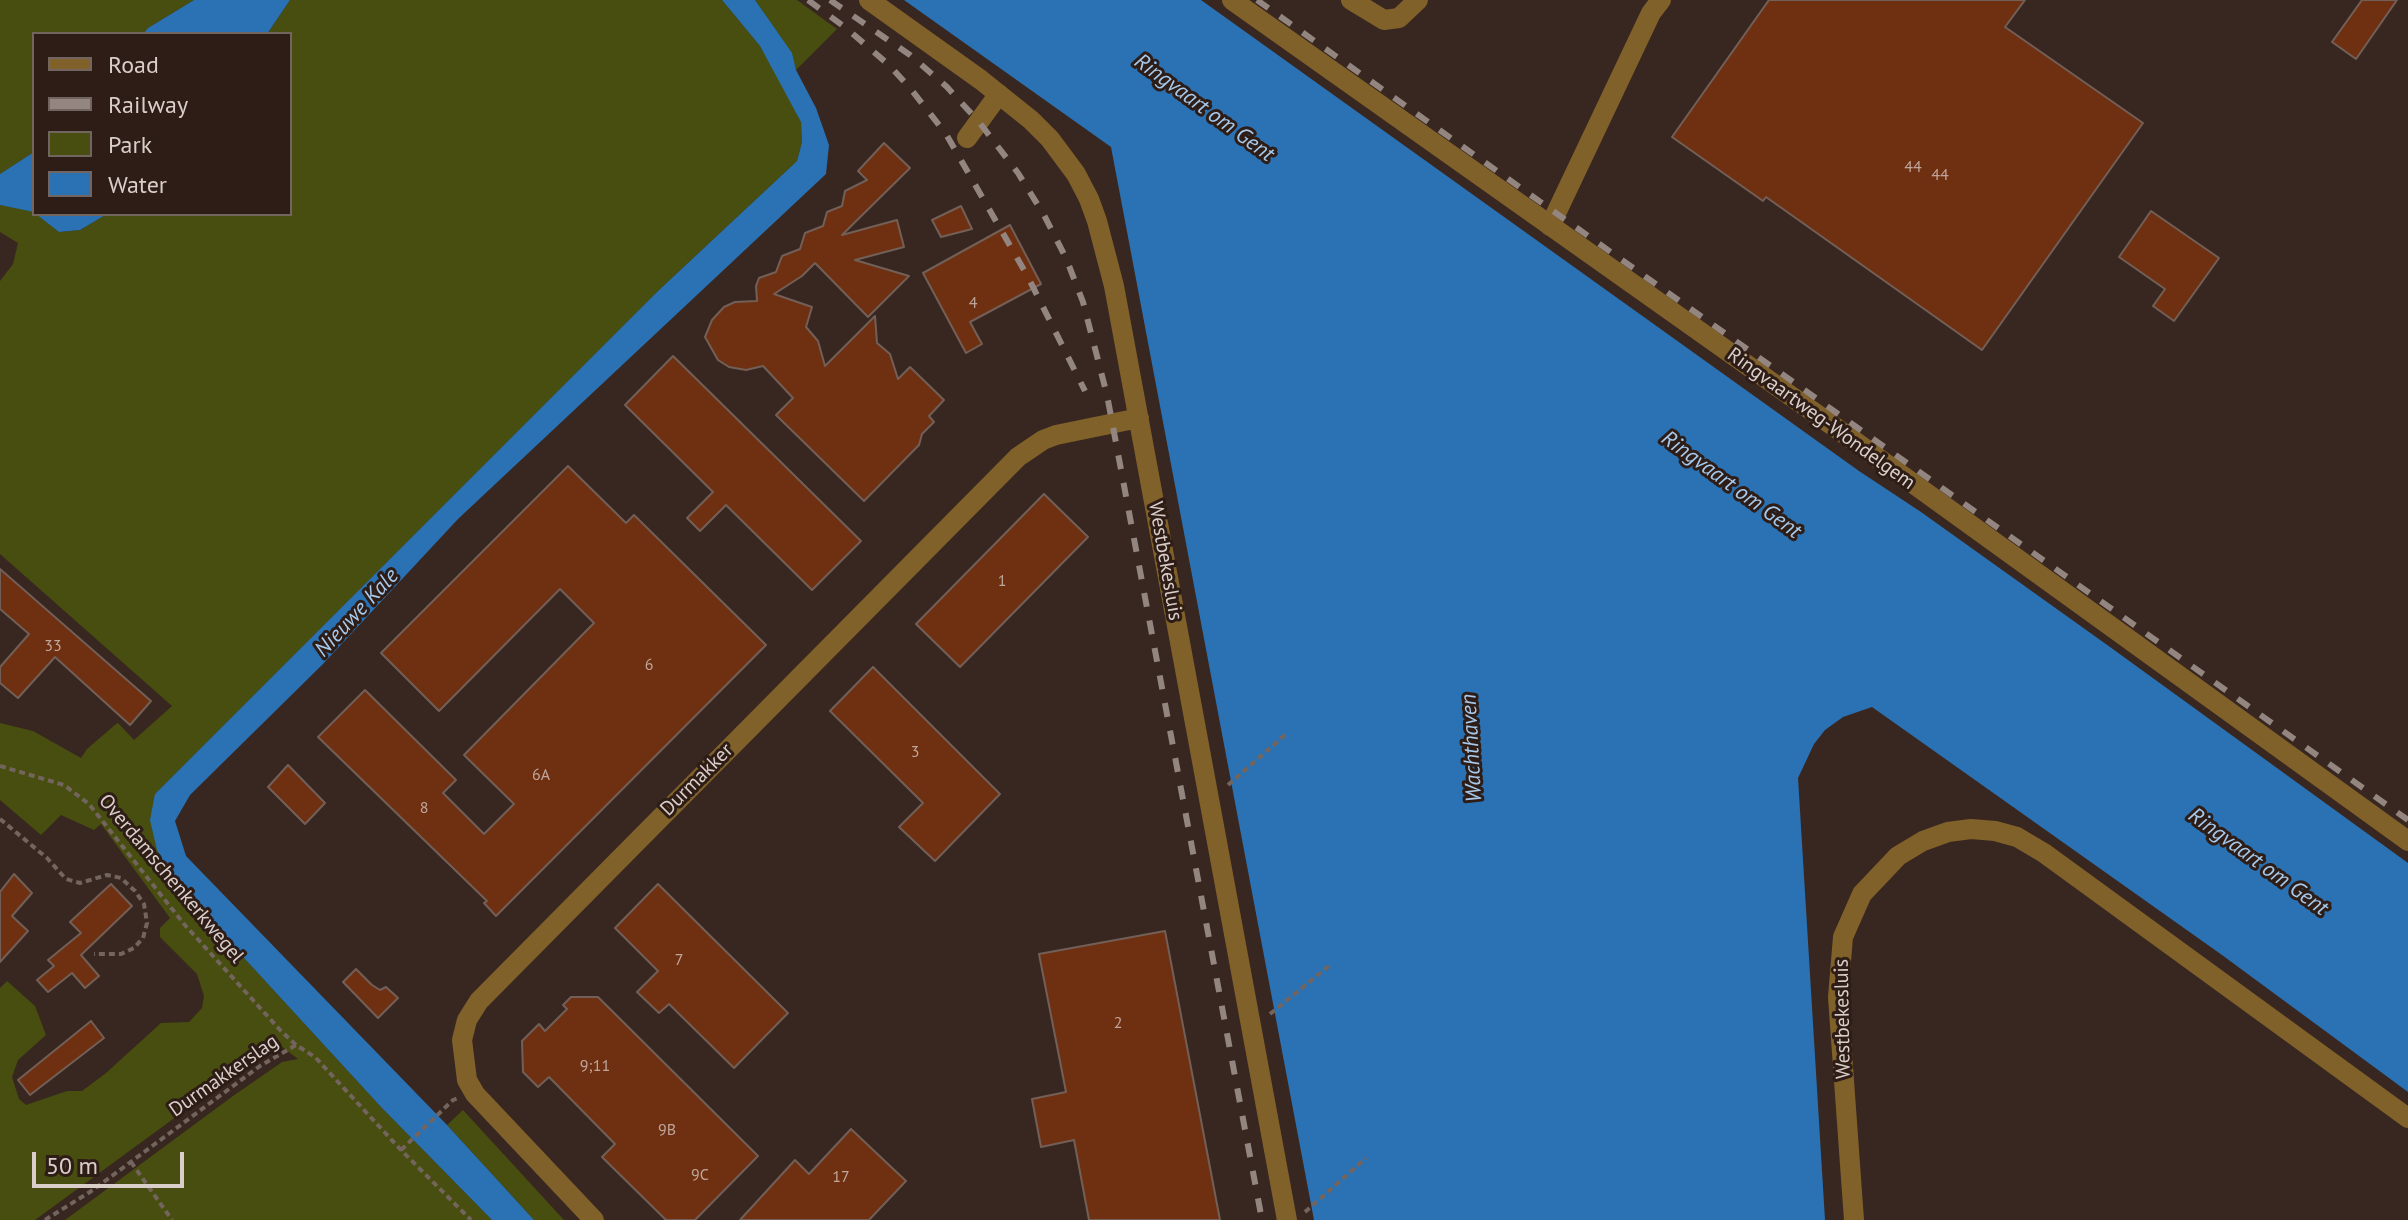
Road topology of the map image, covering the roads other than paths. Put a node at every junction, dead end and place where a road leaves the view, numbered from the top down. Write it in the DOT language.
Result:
graph roads {
  1 [pos="869,0"];
  2 [pos="1232,0"];
  3 [pos="1351,0"];
  4 [pos="1418,0"];
  5 [pos="1661,0"];
  6 [pos="999,94"];
  7 [pos="967,138"];
  8 [pos="1550,226"];
  9 [pos="1139,418"];
  10 [pos="2408,841"];
  11 [pos="2408,1118"];
  12 [pos="1293,1219"];
  13 [pos="594,1220"];
  14 [pos="1854,1220"];
  1 -- 6 [label="street, Westbekesluis"];
  2 -- 8 [label="street, Ringvaartweg-Wondelgem"];
  3 -- 4 [label="street"];
  5 -- 8 [label="street"];
  6 -- 7 [label="street"];
  6 -- 9 [label="street, Westbekesluis"];
  8 -- 10 [label="street, Ringvaartweg-Wondelgem"];
  9 -- 12 [label="street, Westbekesluis"];
  9 -- 13 [label="street, Durmakker"];
  11 -- 14 [label="street, Westbekesluis"];
}
